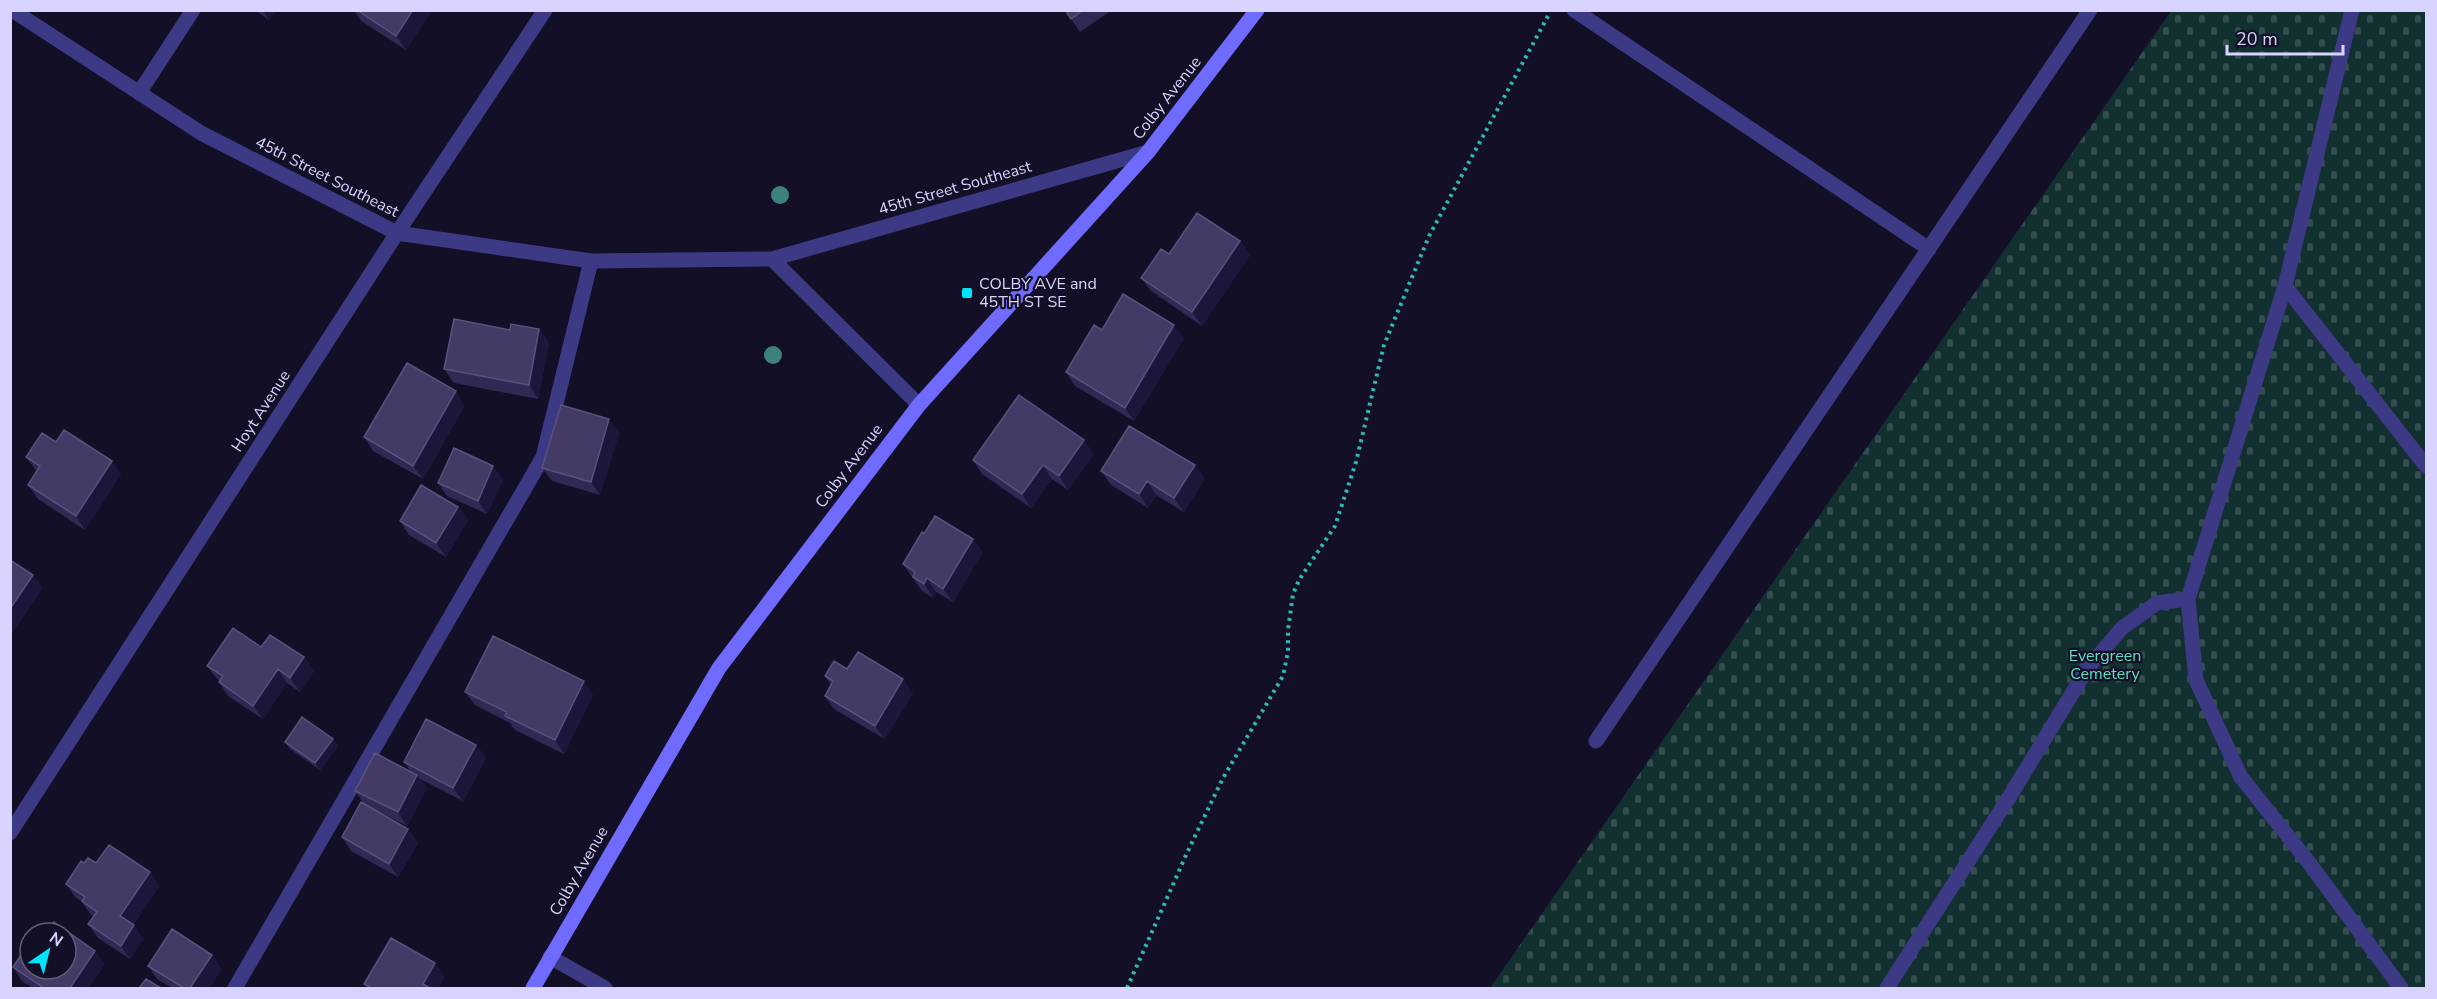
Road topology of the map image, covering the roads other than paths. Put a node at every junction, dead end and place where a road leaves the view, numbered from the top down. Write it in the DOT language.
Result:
graph roads {
  1 [pos="12,10"];
  2 [pos="193,10"];
  3 [pos="545,10"];
  4 [pos="1257,10"];
  5 [pos="1574,10"];
  6 [pos="2090,10"];
  7 [pos="2352,10"];
  8 [pos="139,93"];
  9 [pos="1148,152"];
  10 [pos="397,233"];
  11 [pos="1929,249"];
  12 [pos="772,259"];
  13 [pos="591,261"];
  14 [pos="2285,286"];
  15 [pos="919,405"];
  16 [pos="2427,466"];
  17 [pos="2188,598"];
  18 [pos="1596,741"];
  19 [pos="10,833"];
  20 [pos="550,957"];
  21 [pos="235,988"];
  22 [pos="533,988"];
  23 [pos="605,988"];
  24 [pos="1887,988"];
  25 [pos="2401,988"];
  1 -- 8 [label="street, 45th Street Southeast"];
  2 -- 8 [label="street"];
  3 -- 10 [label="street, Hoyt Avenue"];
  4 -- 9 [label="main road, Colby Avenue"];
  5 -- 11 [label="street"];
  6 -- 11 [label="street"];
  7 -- 14 [label="street"];
  8 -- 10 [label="street, 45th Street Southeast"];
  9 -- 12 [label="street, 45th Street Southeast"];
  9 -- 15 [label="main road, Colby Avenue"];
  10 -- 13 [label="street, 45th Street Southeast"];
  10 -- 19 [label="street, Hoyt Avenue"];
  11 -- 18 [label="street"];
  12 -- 13 [label="street, 45th Street Southeast"];
  12 -- 15 [label="street"];
  13 -- 21 [label="street"];
  14 -- 16 [label="street"];
  14 -- 17 [label="street"];
  15 -- 20 [label="main road, Colby Avenue"];
  17 -- 24 [label="street"];
  17 -- 25 [label="street"];
  20 -- 22 [label="main road, Colby Avenue"];
  20 -- 23 [label="street"];
}
